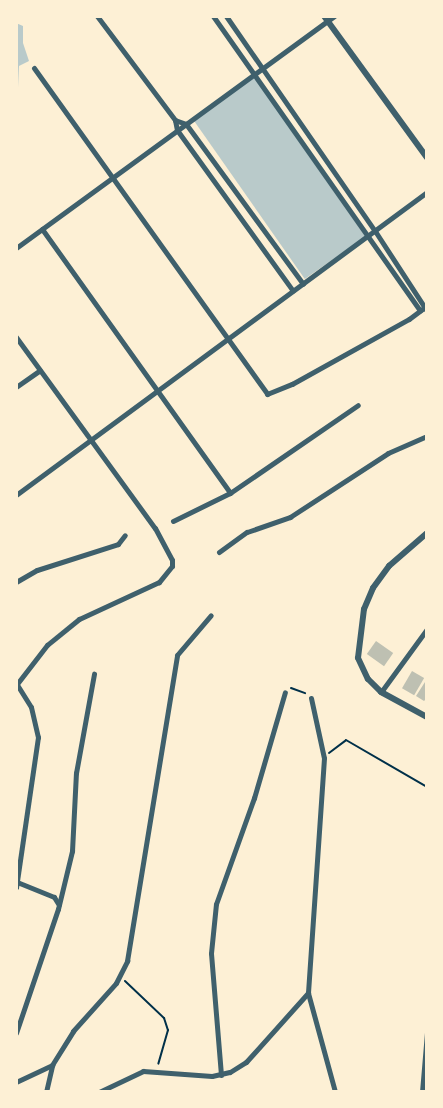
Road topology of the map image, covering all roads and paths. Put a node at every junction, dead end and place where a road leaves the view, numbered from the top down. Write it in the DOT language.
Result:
graph roads {
  1 [pos="97,16"];
  2 [pos="213,16"];
  3 [pos="226,16"];
  4 [pos="334,16"];
  5 [pos="326,19"];
  6 [pos="264,67"];
  7 [pos="34,68"];
  8 [pos="254,74"];
  9 [pos="175,120"];
  10 [pos="186,124"];
  11 [pos="177,130"];
  12 [pos="427,158"];
  13 [pos="112,178"];
  14 [pos="340,179"];
  15 [pos="332,185"];
  16 [pos="427,192"];
  17 [pos="42,229"];
  18 [pos="375,231"];
  19 [pos="367,236"];
  20 [pos="16,248"];
  21 [pos="303,284"];
  22 [pos="293,291"];
  23 [pos="420,311"];
  24 [pos="426,311"];
  25 [pos="16,337"];
  26 [pos="228,339"];
  27 [pos="40,370"];
  28 [pos="16,387"];
  29 [pos="157,391"];
  30 [pos="358,406"];
  31 [pos="427,436"];
  32 [pos="91,440"];
  33 [pos="230,493"];
  34 [pos="16,496"];
  35 [pos="173,521"];
  36 [pos="427,533"];
  37 [pos="126,535"];
  38 [pos="218,552"];
  39 [pos="16,582"];
  40 [pos="211,615"];
  41 [pos="427,629"];
  42 [pos="94,674"];
  43 [pos="17,684"];
  44 [pos="285,692"];
  45 [pos="381,692"];
  46 [pos="311,698"];
  47 [pos="427,717"];
  48 [pos="324,758"];
  49 [pos="427,787"];
  50 [pos="17,882"];
  51 [pos="16,886"];
  52 [pos="59,905"];
  53 [pos="120,976"];
  54 [pos="308,993"];
  55 [pos="427,1032"];
  56 [pos="16,1033"];
  57 [pos="52,1065"];
  58 [pos="154,1072"];
  59 [pos="221,1075"];
  60 [pos="16,1082"];
  61 [pos="46,1092"];
  62 [pos="99,1092"];
  63 [pos="335,1092"];
  64 [pos="422,1092"];
  1 -- 9 [label="street"];
  2 -- 8 [label="street"];
  3 -- 6 [label="street"];
  4 -- 5 [label="street"];
  5 -- 6 [label="street"];
  5 -- 12 [label="street"];
  6 -- 8 [label="street"];
  6 -- 14 [label="street"];
  7 -- 13 [label="street"];
  8 -- 10 [label="street"];
  8 -- 15 [label="street"];
  9 -- 10 [label="street"];
  9 -- 11 [label="street"];
  10 -- 11 [label="street"];
  10 -- 21 [label="street"];
  11 -- 13 [label="street"];
  11 -- 22 [label="street"];
  13 -- 17 [label="street"];
  13 -- 26 [label="street"];
  14 -- 15 [label="street"];
  14 -- 18 [label="street"];
  15 -- 19 [label="street"];
  16 -- 18 [label="street"];
  17 -- 20 [label="street"];
  17 -- 29 [label="street"];
  18 -- 19 [label="street"];
  18 -- 24 [label="street"];
  19 -- 21 [label="street"];
  19 -- 23 [label="street"];
  21 -- 22 [label="street"];
  22 -- 26 [label="street"];
  23 -- 24 [label="street"];
  23 -- 26 [label="street"];
  25 -- 27 [label="street"];
  26 -- 29 [label="street"];
  27 -- 28 [label="street"];
  27 -- 32 [label="street"];
  29 -- 32 [label="street"];
  29 -- 33 [label="street"];
  30 -- 33 [label="street"];
  31 -- 38 [label="street"];
  32 -- 34 [label="street"];
  32 -- 43 [label="street"];
  33 -- 35 [label="street"];
  36 -- 45 [label="street"];
  37 -- 39 [label="street"];
  40 -- 53 [label="street"];
  41 -- 45 [label="street"];
  42 -- 52 [label="street"];
  43 -- 50 [label="street"];
  44 -- 46 [label="path"];
  44 -- 59 [label="street"];
  45 -- 47 [label="street"];
  46 -- 48 [label="street"];
  48 -- 49 [label="path"];
  48 -- 54 [label="street"];
  50 -- 51 [label="street"];
  50 -- 52 [label="street"];
  52 -- 56 [label="street"];
  53 -- 57 [label="street"];
  53 -- 58 [label="path"];
  54 -- 59 [label="street"];
  54 -- 63 [label="street"];
  55 -- 64 [label="street"];
  57 -- 60 [label="street"];
  57 -- 61 [label="street"];
  58 -- 59 [label="street"];
  58 -- 62 [label="street"];
}
